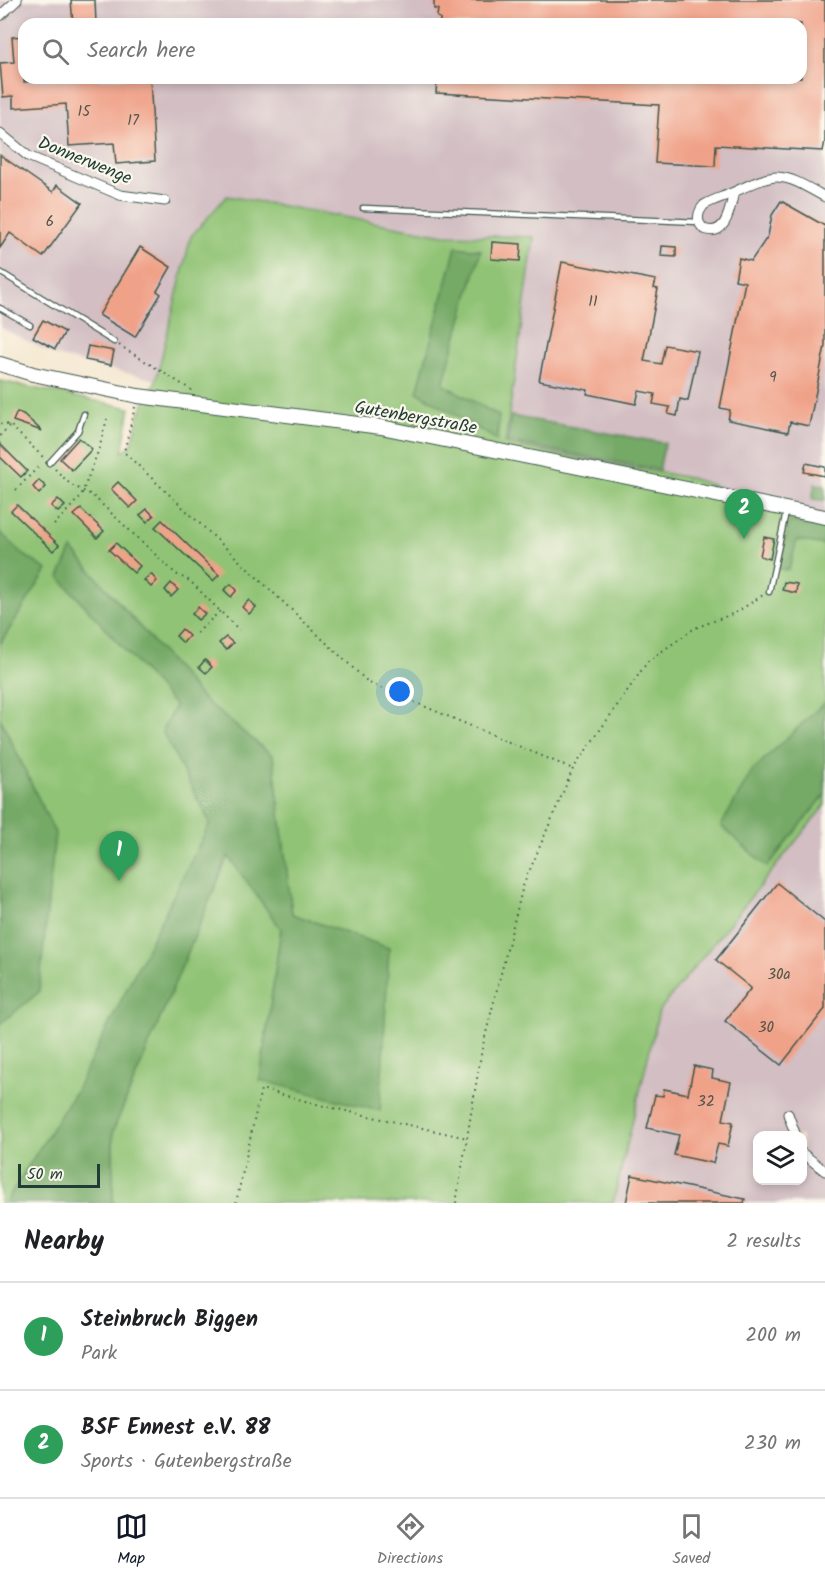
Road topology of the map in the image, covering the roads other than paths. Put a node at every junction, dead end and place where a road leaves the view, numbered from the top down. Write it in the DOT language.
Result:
graph roads {
  1 [pos="17,0"];
  2 [pos="0,16"];
  3 [pos="0,133"];
  4 [pos="734,192"];
  5 [pos="825,198"];
  6 [pos="165,201"];
  7 [pos="363,208"];
  8 [pos="699,222"];
  9 [pos="0,272"];
  10 [pos="0,308"];
  11 [pos="30,325"];
  12 [pos="114,342"];
  13 [pos="0,364"];
  14 [pos="84,414"];
  15 [pos="47,461"];
  16 [pos="787,509"];
  17 [pos="825,517"];
  18 [pos="769,592"];
  19 [pos="788,1114"];
  20 [pos="794,1131"];
  21 [pos="807,1156"];
  22 [pos="825,1171"];
  1 -- 2 [label="street"];
  3 -- 6 [label="street, Donnerwenge"];
  4 -- 5 [label="street"];
  4 -- 8 [label="street"];
  4 -- 8 [label="street"];
  7 -- 8 [label="lane"];
  9 -- 12 [label="lane"];
  10 -- 11 [label="lane"];
  13 -- 16 [label="main road, Gutenbergstraße"];
  14 -- 15 [label="lane"];
  16 -- 17 [label="main road, Gutenbergstraße"];
  16 -- 18 [label="lane"];
  19 -- 20 [label="street"];
  21 -- 22 [label="street"];
}
